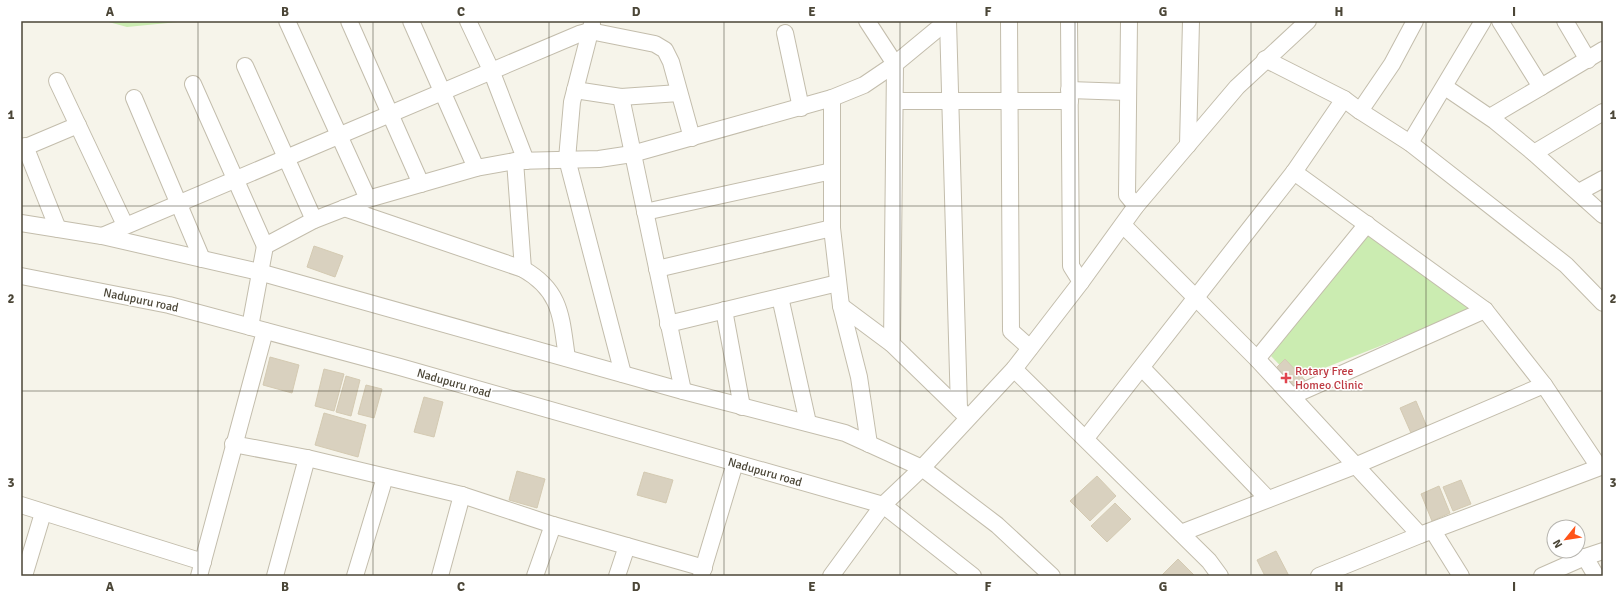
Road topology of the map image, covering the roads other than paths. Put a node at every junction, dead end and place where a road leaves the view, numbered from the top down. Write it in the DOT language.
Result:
graph roads {
  1 [pos="287,21"];
  2 [pos="349,21"];
  3 [pos="411,21"];
  4 [pos="468,21"];
  5 [pos="867,21"];
  6 [pos="1009,21"];
  7 [pos="1069,21"];
  8 [pos="1129,21"];
  9 [pos="1191,21"];
  10 [pos="1308,21"];
  11 [pos="1415,21"];
  12 [pos="1483,21"];
  13 [pos="1500,21"];
  14 [pos="1565,21"];
  15 [pos="944,22"];
  16 [pos="591,26"];
  17 [pos="785,33"];
  18 [pos="1603,50"];
  19 [pos="1265,59"];
  20 [pos="1588,60"];
  21 [pos="895,64"];
  22 [pos="245,66"];
  23 [pos="491,70"];
  24 [pos="57,80"];
  25 [pos="193,84"];
  26 [pos="1445,87"];
  27 [pos="1541,87"];
  28 [pos="575,90"];
  29 [pos="441,91"];
  30 [pos="1128,92"];
  31 [pos="679,93"];
  32 [pos="1070,95"];
  33 [pos="621,97"];
  34 [pos="134,98"];
  35 [pos="832,98"];
  36 [pos="1344,99"];
  37 [pos="895,101"];
  38 [pos="950,102"];
  39 [pos="1010,102"];
  40 [pos="801,108"];
  41 [pos="1360,111"];
  42 [pos="1603,112"];
  43 [pos="390,113"];
  44 [pos="1490,117"];
  45 [pos="78,125"];
  46 [pos="338,135"];
  47 [pos="692,138"];
  48 [pos="1410,143"];
  49 [pos="1188,145"];
  50 [pos="23,147"];
  51 [pos="1534,152"];
  52 [pos="632,154"];
  53 [pos="286,157"];
  54 [pos="567,159"];
  55 [pos="521,161"];
  56 [pos="476,168"];
  57 [pos="832,171"];
  58 [pos="1294,172"];
  59 [pos="235,178"];
  60 [pos="1603,179"];
  61 [pos="421,184"];
  62 [pos="1579,192"];
  63 [pos="368,199"];
  64 [pos="179,202"];
  65 [pos="1136,206"];
  66 [pos="344,208"];
  67 [pos="645,212"];
  68 [pos="1603,215"];
  69 [pos="314,220"];
  70 [pos="21,223"];
  71 [pos="125,224"];
  72 [pos="1367,224"];
  73 [pos="1123,225"];
  74 [pos="832,228"];
  75 [pos="58,229"];
  76 [pos="102,236"];
  77 [pos="265,246"];
  78 [pos="202,259"];
  79 [pos="523,269"];
  80 [pos="657,270"];
  81 [pos="259,272"];
  82 [pos="21,276"];
  83 [pos="1081,282"];
  84 [pos="838,283"];
  85 [pos="780,297"];
  86 [pos="1196,299"];
  87 [pos="1603,303"];
  88 [pos="841,306"];
  89 [pos="724,310"];
  90 [pos="1485,310"];
  91 [pos="668,324"];
  92 [pos="257,329"];
  93 [pos="892,344"];
  94 [pos="1030,348"];
  95 [pos="567,358"];
  96 [pos="1257,360"];
  97 [pos="1014,368"];
  98 [pos="1142,368"];
  99 [pos="623,374"];
  100 [pos="1544,385"];
  101 [pos="682,391"];
  102 [pos="1292,396"];
  103 [pos="742,407"];
  104 [pos="964,414"];
  105 [pos="808,424"];
  106 [pos="1086,438"];
  107 [pos="233,444"];
  108 [pos="869,444"];
  109 [pos="307,458"];
  110 [pos="735,463"];
  111 [pos="1357,465"];
  112 [pos="1601,466"];
  113 [pos="922,468"];
  114 [pos="385,477"];
  115 [pos="462,495"];
  116 [pos="1268,499"];
  117 [pos="21,505"];
  118 [pos="883,505"];
  119 [pos="43,513"];
  120 [pos="553,525"];
  121 [pos="1180,533"];
  122 [pos="1427,533"];
  123 [pos="627,546"];
  124 [pos="1603,551"];
  125 [pos="1586,557"];
  126 [pos="1580,559"];
  127 [pos="1586,559"];
  128 [pos="201,569"];
  129 [pos="703,572"];
  130 [pos="1335,573"];
  131 [pos="24,576"];
  132 [pos="275,576"];
  133 [pos="355,576"];
  134 [pos="440,576"];
  135 [pos="535,576"];
  136 [pos="617,576"];
  137 [pos="831,576"];
  138 [pos="973,576"];
  139 [pos="1052,576"];
  140 [pos="1220,576"];
  141 [pos="1319,576"];
  142 [pos="1461,576"];
  143 [pos="1542,576"];
  144 [pos="1596,576"];
  1 -- 46 [label="street"];
  2 -- 43 [label="street"];
  3 -- 29 [label="street"];
  4 -- 23 [label="street"];
  5 -- 21 [label="street"];
  6 -- 39 [label="street"];
  7 -- 32 [label="street"];
  8 -- 30 [label="street"];
  9 -- 49 [label="street"];
  10 -- 19 [label="street"];
  11 -- 41 [label="street"];
  12 -- 26 [label="street"];
  13 -- 27 [label="street"];
  14 -- 20 [label="street"];
  15 -- 21 [label="street"];
  15 -- 38 [label="street"];
  16 -- 23 [label="street"];
  16 -- 28 [label="street"];
  16 -- 31 [label="street"];
  17 -- 40 [label="street"];
  18 -- 20 [label="street"];
  19 -- 36 [label="street"];
  19 -- 49 [label="street"];
  20 -- 27 [label="street"];
  21 -- 35 [label="street"];
  21 -- 37 [label="street"];
  22 -- 53 [label="street"];
  23 -- 29 [label="street"];
  23 -- 55 [label="street"];
  24 -- 45 [label="street"];
  25 -- 59 [label="street"];
  26 -- 44 [label="street"];
  26 -- 48 [label="street"];
  27 -- 44 [label="street"];
  28 -- 33 [label="street"];
  28 -- 54 [label="street"];
  29 -- 43 [label="street"];
  29 -- 56 [label="street"];
  30 -- 32 [label="street"];
  30 -- 65 [label="street"];
  31 -- 33 [label="street"];
  31 -- 47 [label="street"];
  32 -- 39 [label="street"];
  32 -- 83 [label="street"];
  33 -- 52 [label="street"];
  34 -- 64 [label="street"];
  35 -- 40 [label="street"];
  35 -- 57 [label="street"];
  36 -- 41 [label="street"];
  36 -- 58 [label="street"];
  37 -- 38 [label="street"];
  37 -- 93 [label="street"];
  38 -- 39 [label="street"];
  38 -- 104 [label="street"];
  39 -- 94 [label="street"];
  40 -- 47 [label="street"];
  41 -- 48 [label="street"];
  42 -- 51 [label="street"];
  43 -- 46 [label="street"];
  43 -- 61 [label="street"];
  44 -- 51 [label="street"];
  45 -- 50 [label="street"];
  45 -- 71 [label="street"];
  46 -- 53 [label="street"];
  46 -- 63 [label="street"];
  47 -- 52 [label="street"];
  48 -- 87 [label="street"];
  49 -- 65 [label="street"];
  50 -- 75 [label="street"];
  51 -- 62 [label="street"];
  52 -- 54 [label="street"];
  52 -- 67 [label="street"];
  53 -- 59 [label="street"];
  53 -- 69 [label="street"];
  54 -- 55 [label="street"];
  54 -- 99 [label="street"];
  55 -- 56 [label="street"];
  55 -- 79 [label="street"];
  56 -- 61 [label="street"];
  57 -- 67 [label="street"];
  57 -- 74 [label="street"];
  58 -- 72 [label="street"];
  58 -- 86 [label="street"];
  59 -- 64 [label="street"];
  59 -- 77 [label="street"];
  60 -- 62 [label="street"];
  61 -- 63 [label="street"];
  62 -- 68 [label="street"];
  63 -- 66 [label="street"];
  64 -- 71 [label="street"];
  64 -- 78 [label="street"];
  65 -- 73 [label="street"];
  66 -- 69 [label="street"];
  66 -- 79 [label="street"];
  67 -- 80 [label="street"];
  69 -- 77 [label="street"];
  70 -- 75 [label="street"];
  71 -- 76 [label="street"];
  72 -- 90 [label="street"];
  72 -- 96 [label="street"];
  73 -- 83 [label="street"];
  73 -- 86 [label="street"];
  74 -- 80 [label="street"];
  74 -- 84 [label="street"];
  75 -- 76 [label="street"];
  76 -- 78 [label="street"];
  77 -- 81 [label="street"];
  78 -- 81 [label="street"];
  79 -- 95 [label="street"];
  80 -- 91 [label="street"];
  81 -- 92 [label="street"];
  81 -- 95 [label="street"];
  82 -- 92 [label="street, Nadupuru road"];
  83 -- 94 [label="street"];
  84 -- 85 [label="street"];
  84 -- 88 [label="street"];
  85 -- 89 [label="street"];
  85 -- 105 [label="street"];
  86 -- 96 [label="street"];
  86 -- 98 [label="street"];
  88 -- 93 [label="street"];
  88 -- 108 [label="street"];
  89 -- 91 [label="street"];
  89 -- 103 [label="street"];
  90 -- 100 [label="street"];
  90 -- 102 [label="street"];
  91 -- 101 [label="street"];
  92 -- 107 [label="street"];
  92 -- 110 [label="street, Nadupuru road"];
  93 -- 104 [label="street"];
  94 -- 97 [label="street"];
  95 -- 99 [label="street"];
  96 -- 102 [label="street"];
  97 -- 104 [label="street"];
  97 -- 106 [label="street"];
  98 -- 106 [label="street"];
  98 -- 116 [label="street"];
  99 -- 101 [label="street"];
  100 -- 111 [label="street"];
  100 -- 112 [label="street"];
  101 -- 103 [label="street"];
  102 -- 111 [label="street"];
  103 -- 105 [label="street"];
  104 -- 113 [label="street"];
  105 -- 108 [label="street"];
  106 -- 121 [label="street"];
  107 -- 109 [label="street"];
  107 -- 128 [label="street"];
  108 -- 113 [label="street"];
  109 -- 114 [label="street"];
  109 -- 132 [label="street"];
  110 -- 118 [label="street, Nadupuru road"];
  110 -- 129 [label="street"];
  111 -- 116 [label="street"];
  111 -- 122 [label="street"];
  112 -- 122 [label="street"];
  113 -- 118 [label="street"];
  113 -- 139 [label="street"];
  114 -- 115 [label="street"];
  114 -- 133 [label="street"];
  115 -- 120 [label="street"];
  115 -- 134 [label="street"];
  116 -- 121 [label="street"];
  117 -- 119 [label="street"];
  118 -- 137 [label="street"];
  118 -- 138 [label="street"];
  119 -- 128 [label="street"];
  119 -- 131 [label="street"];
  120 -- 123 [label="street"];
  120 -- 135 [label="street"];
  121 -- 140 [label="street"];
  122 -- 130 [label="street"];
  122 -- 142 [label="street"];
  123 -- 129 [label="street"];
  123 -- 136 [label="street"];
  124 -- 125 [label="street"];
  126 -- 143 [label="street"];
  127 -- 144 [label="street"];
  130 -- 141 [label="street"];
}
